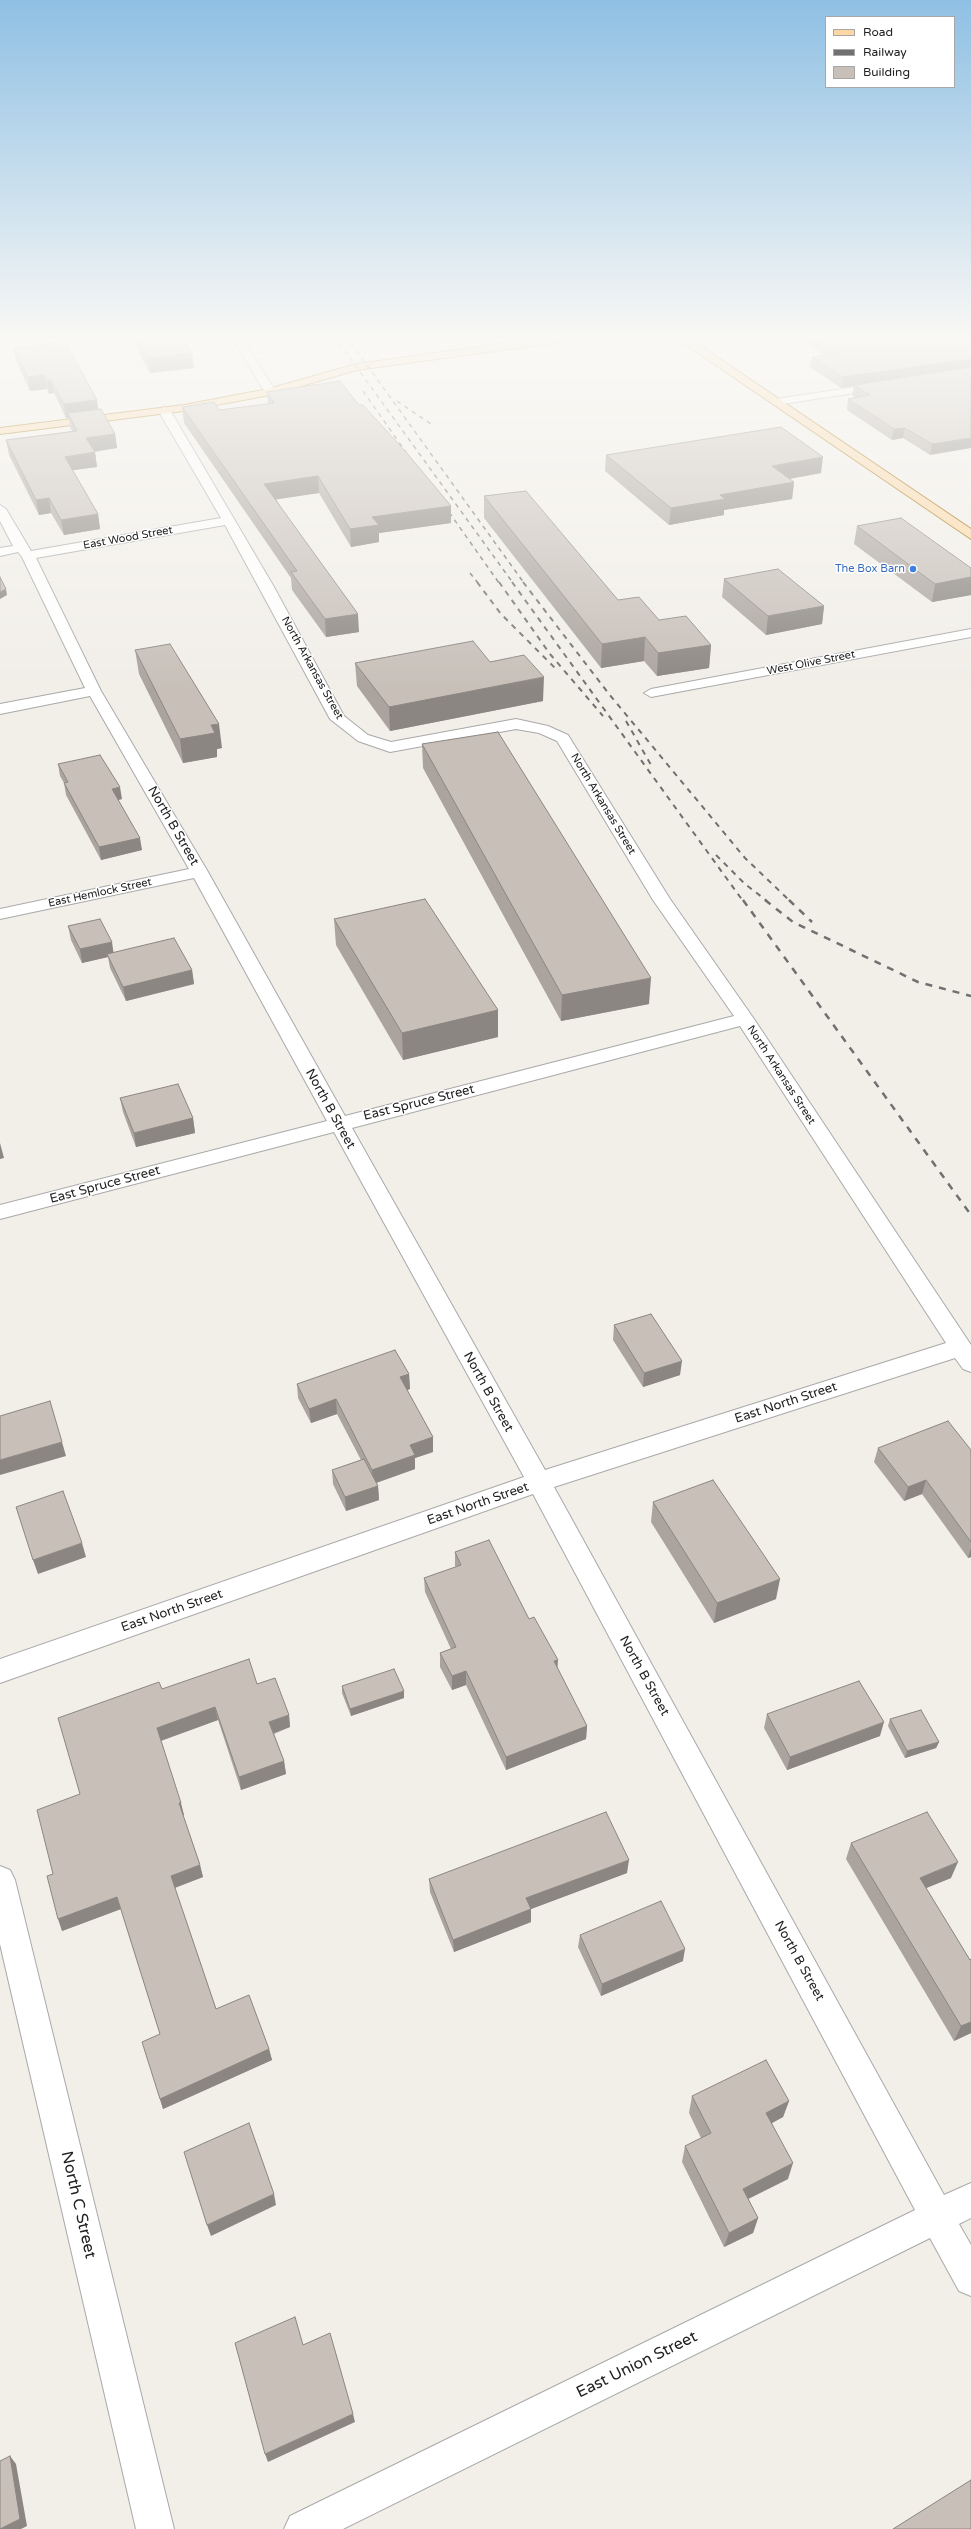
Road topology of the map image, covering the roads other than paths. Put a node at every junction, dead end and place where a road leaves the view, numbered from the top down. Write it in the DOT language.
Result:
graph roads {
  1 [pos="192,454"];
  2 [pos="852,454"];
  3 [pos="0,509"];
  4 [pos="228,521"];
  5 [pos="971,535"];
  6 [pos="16,552"];
  7 [pos="971,633"];
  8 [pos="94,690"];
  9 [pos="651,693"];
  10 [pos="0,709"];
  11 [pos="200,872"];
  12 [pos="0,914"];
  13 [pos="745,1019"];
  14 [pos="338,1123"];
  15 [pos="0,1212"];
  16 [pos="965,1355"];
  17 [pos="538,1482"];
  18 [pos="0,1672"];
  19 [pos="0,1880"];
  20 [pos="971,2200"];
  21 [pos="938,2217"];
  22 [pos="971,2279"];
  23 [pos="155,2529"];
  24 [pos="303,2529"];
  1 -- 4 [label="street, North Arkansas Street"];
  2 -- 5 [label="main road"];
  3 -- 6 [label="street, North B Street"];
  4 -- 6 [label="street, East Wood Street"];
  4 -- 13 [label="street, North Arkansas Street"];
  6 -- 8 [label="street, North B Street"];
  7 -- 9 [label="street, West Olive Street"];
  8 -- 10 [label="street"];
  8 -- 11 [label="street, North B Street"];
  11 -- 12 [label="street, East Hemlock Street"];
  11 -- 14 [label="street, North B Street"];
  13 -- 14 [label="street, East Spruce Street"];
  13 -- 16 [label="street, North Arkansas Street"];
  14 -- 15 [label="street, East Spruce Street"];
  14 -- 17 [label="street, North B Street"];
  16 -- 17 [label="street, East North Street"];
  17 -- 18 [label="street, East North Street"];
  17 -- 21 [label="street, North B Street"];
  19 -- 23 [label="street, North C Street"];
  20 -- 21 [label="street, East Union Street"];
  21 -- 22 [label="street, North B Street"];
  21 -- 24 [label="street, East Union Street"];
}
